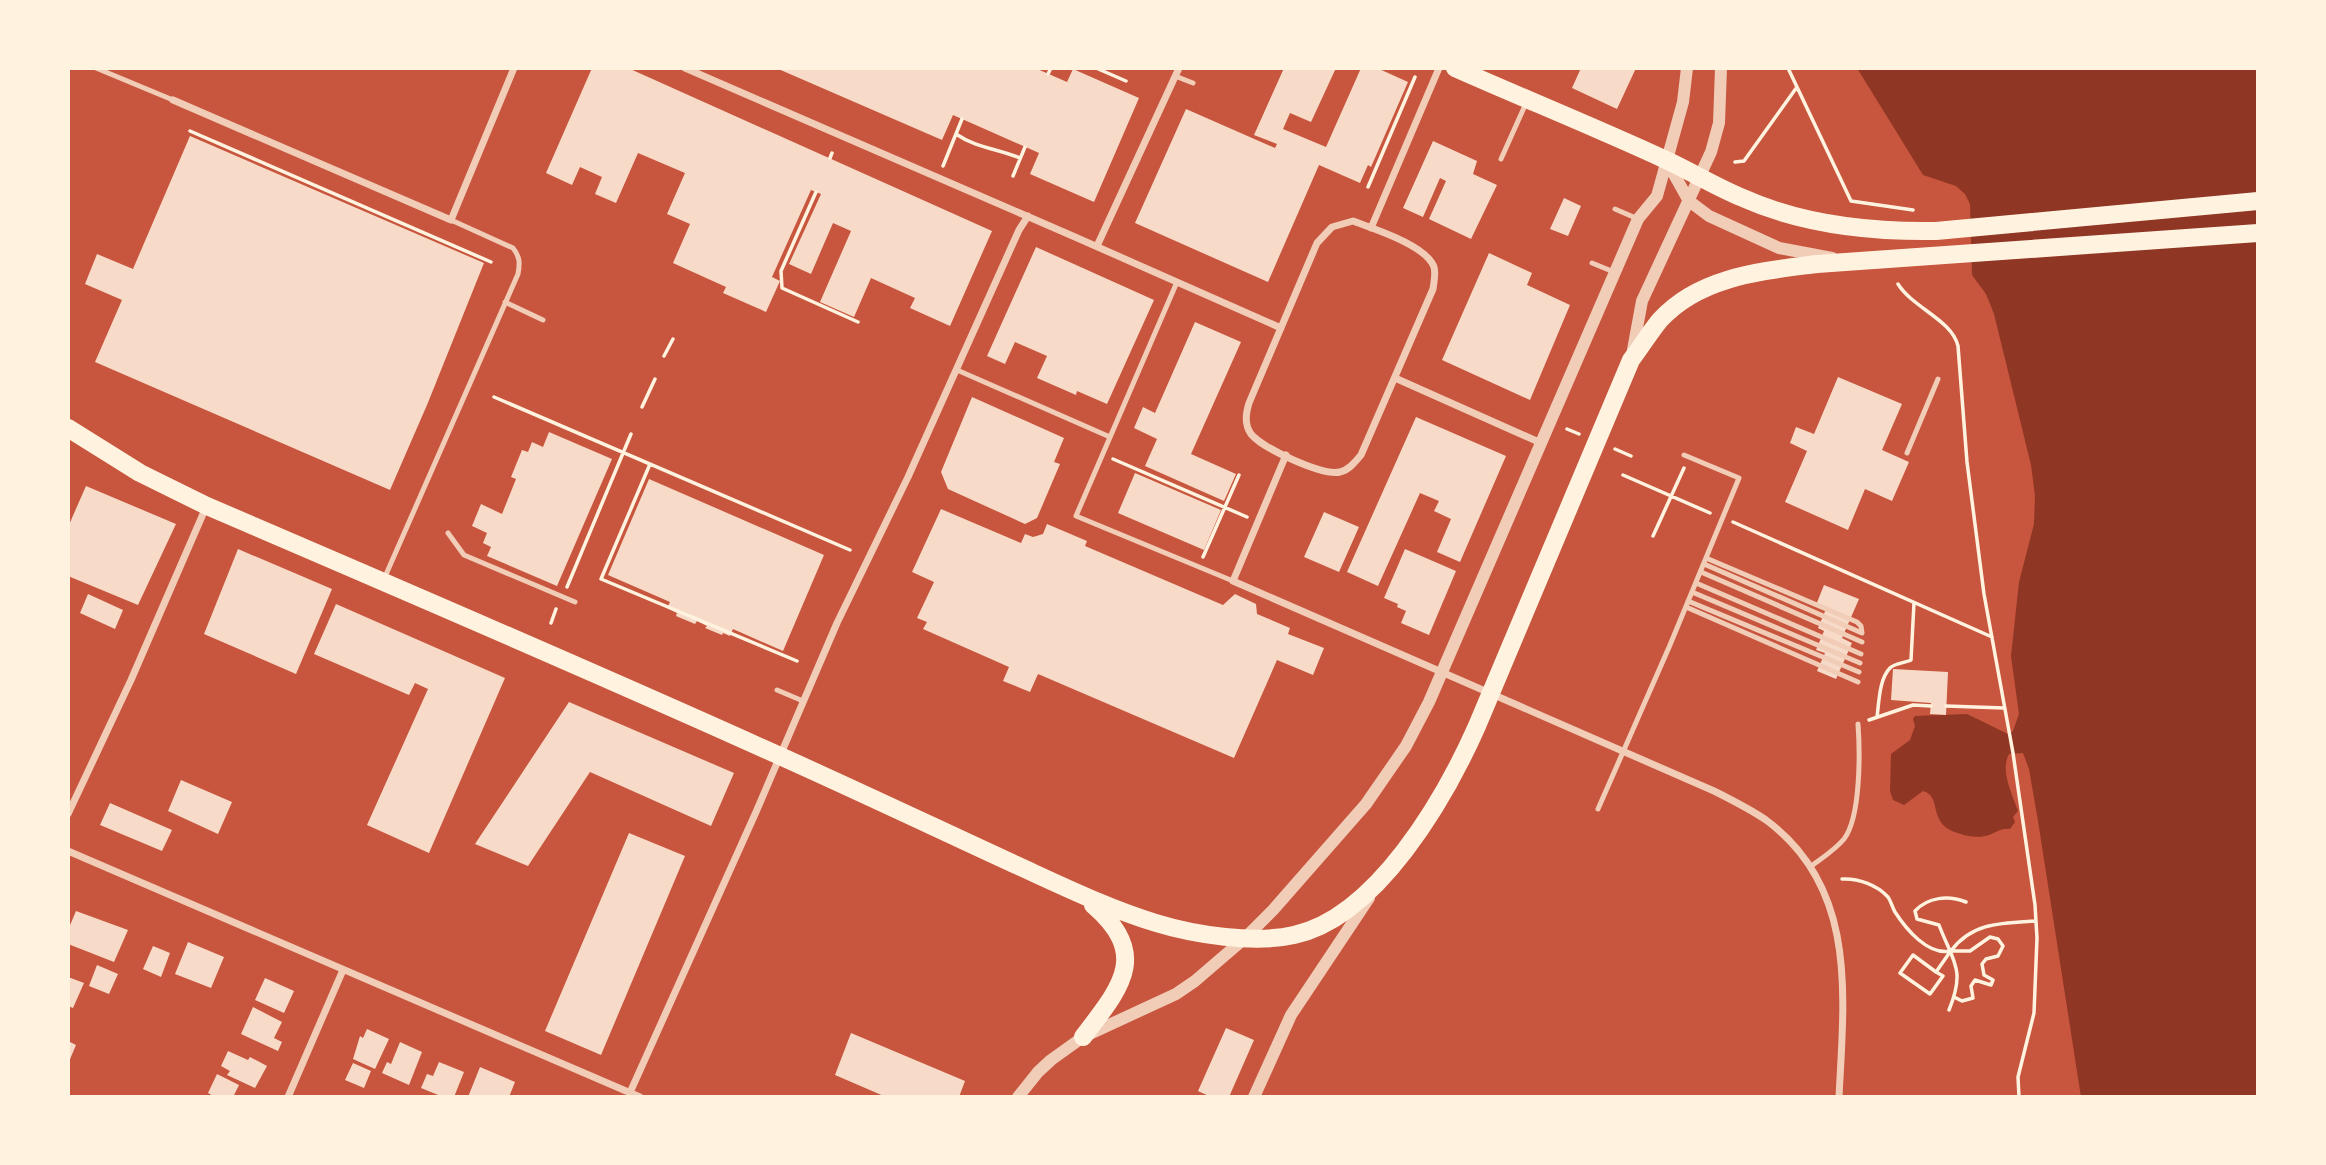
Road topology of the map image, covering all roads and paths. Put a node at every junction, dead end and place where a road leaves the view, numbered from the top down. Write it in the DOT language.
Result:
graph roads {
  1 [pos="96,68"];
  2 [pos="514,68"];
  3 [pos="685,68"];
  4 [pos="1051,68"];
  5 [pos="1096,68"];
  6 [pos="1439,68"];
  7 [pos="1455,68"];
  8 [pos="1687,68"];
  9 [pos="1721,68"];
  10 [pos="1788,68"];
  11 [pos="1177,72"];
  12 [pos="1048,74"];
  13 [pos="1415,77"];
  14 [pos="1126,81"];
  15 [pos="1193,83"];
  16 [pos="1797,88"];
  17 [pos="173,100"];
  18 [pos="1527,100"];
  19 [pos="962,119"];
  20 [pos="190,131"];
  21 [pos="956,134"];
  22 [pos="1025,147"];
  23 [pos="1020,158"];
  24 [pos="1501,159"];
  25 [pos="1666,160"];
  26 [pos="1735,162"];
  27 [pos="1013,176"];
  28 [pos="937,178"];
  29 [pos="1700,178"];
  30 [pos="1368,187"];
  31 [pos="816,192"];
  32 [pos="1689,201"];
  33 [pos="2258,201"];
  34 [pos="1615,209"];
  35 [pos="1913,210"];
  36 [pos="1028,216"];
  37 [pos="1637,219"];
  38 [pos="451,220"];
  39 [pos="1371,228"];
  40 [pos="2258,233"];
  41 [pos="1097,246"];
  42 [pos="491,262"];
  43 [pos="1856,262"];
  44 [pos="1592,263"];
  45 [pos="1614,272"];
  46 [pos="1177,282"];
  47 [pos="1899,285"];
  48 [pos="505,302"];
  49 [pos="543,320"];
  50 [pos="858,321"];
  51 [pos="1280,328"];
  52 [pos="673,339"];
  53 [pos="664,356"];
  54 [pos="1631,360"];
  55 [pos="957,370"];
  56 [pos="1395,378"];
  57 [pos="655,379"];
  58 [pos="1938,379"];
  59 [pos="494,397"];
  60 [pos="642,407"];
  61 [pos="68,428"];
  62 [pos="1567,429"];
  63 [pos="631,433"];
  64 [pos="1579,434"];
  65 [pos="1110,437"];
  66 [pos="1541,443"];
  67 [pos="1615,449"];
  68 [pos="623,452"];
  69 [pos="1907,453"];
  70 [pos="1684,454"];
  71 [pos="1102,455"];
  72 [pos="1286,455"];
  73 [pos="1631,456"];
  74 [pos="650,464"];
  75 [pos="1684,468"];
  76 [pos="1239,475"];
  77 [pos="1623,475"];
  78 [pos="1672,496"];
  79 [pos="207,506"];
  80 [pos="1225,508"];
  81 [pos="1710,513"];
  82 [pos="1259,522"];
  83 [pos="1731,522"];
  84 [pos="448,533"];
  85 [pos="1653,536"];
  86 [pos="850,550"];
  87 [pos="1705,561"];
  88 [pos="1199,567"];
  89 [pos="1700,572"];
  90 [pos="1233,581"];
  91 [pos="382,582"];
  92 [pos="1696,583"];
  93 [pos="566,589"];
  94 [pos="1692,592"];
  95 [pos="575,602"];
  96 [pos="1914,603"];
  97 [pos="1687,604"];
  98 [pos="557,608"];
  99 [pos="551,623"];
  100 [pos="1862,633"];
  101 [pos="1992,637"];
  102 [pos="1862,642"];
  103 [pos="1861,654"];
  104 [pos="797,661"];
  105 [pos="1860,663"];
  106 [pos="1859,672"];
  107 [pos="1442,673"];
  108 [pos="1858,682"];
  109 [pos="777,690"];
  110 [pos="1490,694"];
  111 [pos="803,701"];
  112 [pos="1931,706"];
  113 [pos="1946,706"];
  114 [pos="2004,708"];
  115 [pos="1877,718"];
  116 [pos="1858,724"];
  117 [pos="1625,751"];
  118 [pos="780,756"];
  119 [pos="1598,810"];
  120 [pos="68,814"];
  121 [pos="68,852"];
  122 [pos="1811,867"];
  123 [pos="1842,879"];
  124 [pos="1378,884"];
  125 [pos="1082,895"];
  126 [pos="1966,902"];
  127 [pos="2036,921"];
  128 [pos="1245,938"];
  129 [pos="1951,951"];
  130 [pos="343,970"];
  131 [pos="1936,972"];
  132 [pos="1954,997"];
  133 [pos="1949,1010"];
  134 [pos="1083,1037"];
  135 [pos="630,1094"];
  136 [pos="288,1097"];
  137 [pos="640,1097"];
  138 [pos="1018,1097"];
  139 [pos="1254,1097"];
  140 [pos="1839,1097"];
  141 [pos="2019,1097"];
  1 -- 17 [label="lane"];
  2 -- 38 [label="street"];
  3 -- 28 [label="street"];
  4 -- 12 [label="path"];
  5 -- 14 [label="path"];
  6 -- 39 [label="street"];
  7 -- 18 [label="main road"];
  8 -- 25 [label="street"];
  9 -- 29 [label="street"];
  10 -- 16 [label="path"];
  11 -- 15 [label="lane"];
  11 -- 41 [label="street"];
  13 -- 30 [label="path"];
  16 -- 26 [label="path"];
  16 -- 35 [label="path"];
  17 -- 38 [label="street"];
  18 -- 24 [label="lane"];
  18 -- 25 [label="main road"];
  19 -- 21 [label="path"];
  20 -- 42 [label="path"];
  21 -- 23 [label="path"];
  21 -- 28 [label="path"];
  22 -- 23 [label="path"];
  23 -- 27 [label="path"];
  25 -- 29 [label="main road"];
  25 -- 32 [label="street"];
  25 -- 37 [label="street"];
  28 -- 36 [label="street"];
  29 -- 32 [label="street"];
  29 -- 33 [label="main road"];
  31 -- 50 [label="path"];
  32 -- 43 [label="street"];
  32 -- 54 [label="street"];
  34 -- 37 [label="lane"];
  36 -- 41 [label="street"];
  36 -- 55 [label="street"];
  37 -- 45 [label="street"];
  38 -- 48 [label="lane"];
  39 -- 51 [label="street"];
  39 -- 56 [label="street"];
  40 -- 43 [label="main road"];
  41 -- 46 [label="street"];
  43 -- 54 [label="main road"];
  44 -- 45 [label="lane"];
  45 -- 66 [label="street"];
  46 -- 51 [label="street"];
  46 -- 65 [label="lane"];
  47 -- 101 [label="path"];
  48 -- 49 [label="lane"];
  48 -- 91 [label="lane"];
  51 -- 72 [label="street"];
  52 -- 53 [label="path"];
  54 -- 110 [label="main road"];
  55 -- 65 [label="lane"];
  55 -- 111 [label="street"];
  56 -- 66 [label="street"];
  56 -- 72 [label="street"];
  57 -- 60 [label="path"];
  58 -- 69 [label="lane"];
  59 -- 68 [label="path"];
  61 -- 79 [label="main road"];
  62 -- 64 [label="path"];
  63 -- 68 [label="path"];
  65 -- 71 [label="lane"];
  66 -- 107 [label="street"];
  67 -- 73 [label="path"];
  68 -- 74 [label="path"];
  68 -- 93 [label="path"];
  70 -- 87 [label="lane"];
  71 -- 80 [label="path"];
  71 -- 88 [label="lane"];
  72 -- 82 [label="street"];
  74 -- 86 [label="path"];
  74 -- 104 [label="path"];
  75 -- 78 [label="path"];
  76 -- 80 [label="path"];
  77 -- 78 [label="path"];
  78 -- 81 [label="path"];
  78 -- 85 [label="path"];
  79 -- 91 [label="main road"];
  79 -- 120 [label="street"];
  80 -- 82 [label="path"];
  80 -- 88 [label="path"];
  82 -- 90 [label="street"];
  83 -- 96 [label="path"];
  84 -- 95 [label="lane"];
  87 -- 89 [label="lane"];
  87 -- 100 [label="lane"];
  88 -- 90 [label="lane"];
  89 -- 92 [label="lane"];
  89 -- 102 [label="lane"];
  90 -- 107 [label="street"];
  91 -- 118 [label="main road"];
  92 -- 94 [label="lane"];
  92 -- 103 [label="lane"];
  94 -- 97 [label="lane"];
  94 -- 105 [label="lane"];
  96 -- 101 [label="path"];
  96 -- 115 [label="path"];
  97 -- 106 [label="lane"];
  97 -- 108 [label="lane"];
  97 -- 117 [label="lane"];
  98 -- 99 [label="path"];
  101 -- 114 [label="path"];
  107 -- 110 [label="street"];
  107 -- 128 [label="street"];
  109 -- 111 [label="lane"];
  110 -- 117 [label="street"];
  110 -- 124 [label="main road"];
  111 -- 118 [label="street"];
  112 -- 115 [label="path"];
  113 -- 114 [label="path"];
  114 -- 127 [label="path"];
  115 -- 116 [label="path"];
  116 -- 122 [label="lane"];
  117 -- 119 [label="lane"];
  117 -- 122 [label="street"];
  118 -- 125 [label="main road"];
  118 -- 135 [label="street"];
  121 -- 130 [label="street"];
  122 -- 140 [label="street"];
  123 -- 129 [label="path"];
  124 -- 128 [label="main road"];
  124 -- 139 [label="street"];
  125 -- 128 [label="main road"];
  125 -- 134 [label="main road"];
  126 -- 129 [label="path"];
  127 -- 129 [label="path"];
  127 -- 141 [label="path"];
  128 -- 134 [label="street"];
  129 -- 131 [label="path"];
  129 -- 132 [label="path"];
  129 -- 132 [label="path"];
  130 -- 135 [label="street"];
  130 -- 136 [label="street"];
  131 -- 131 [label="path"];
  132 -- 133 [label="path"];
  134 -- 138 [label="street"];
  135 -- 137 [label="street"];
}
